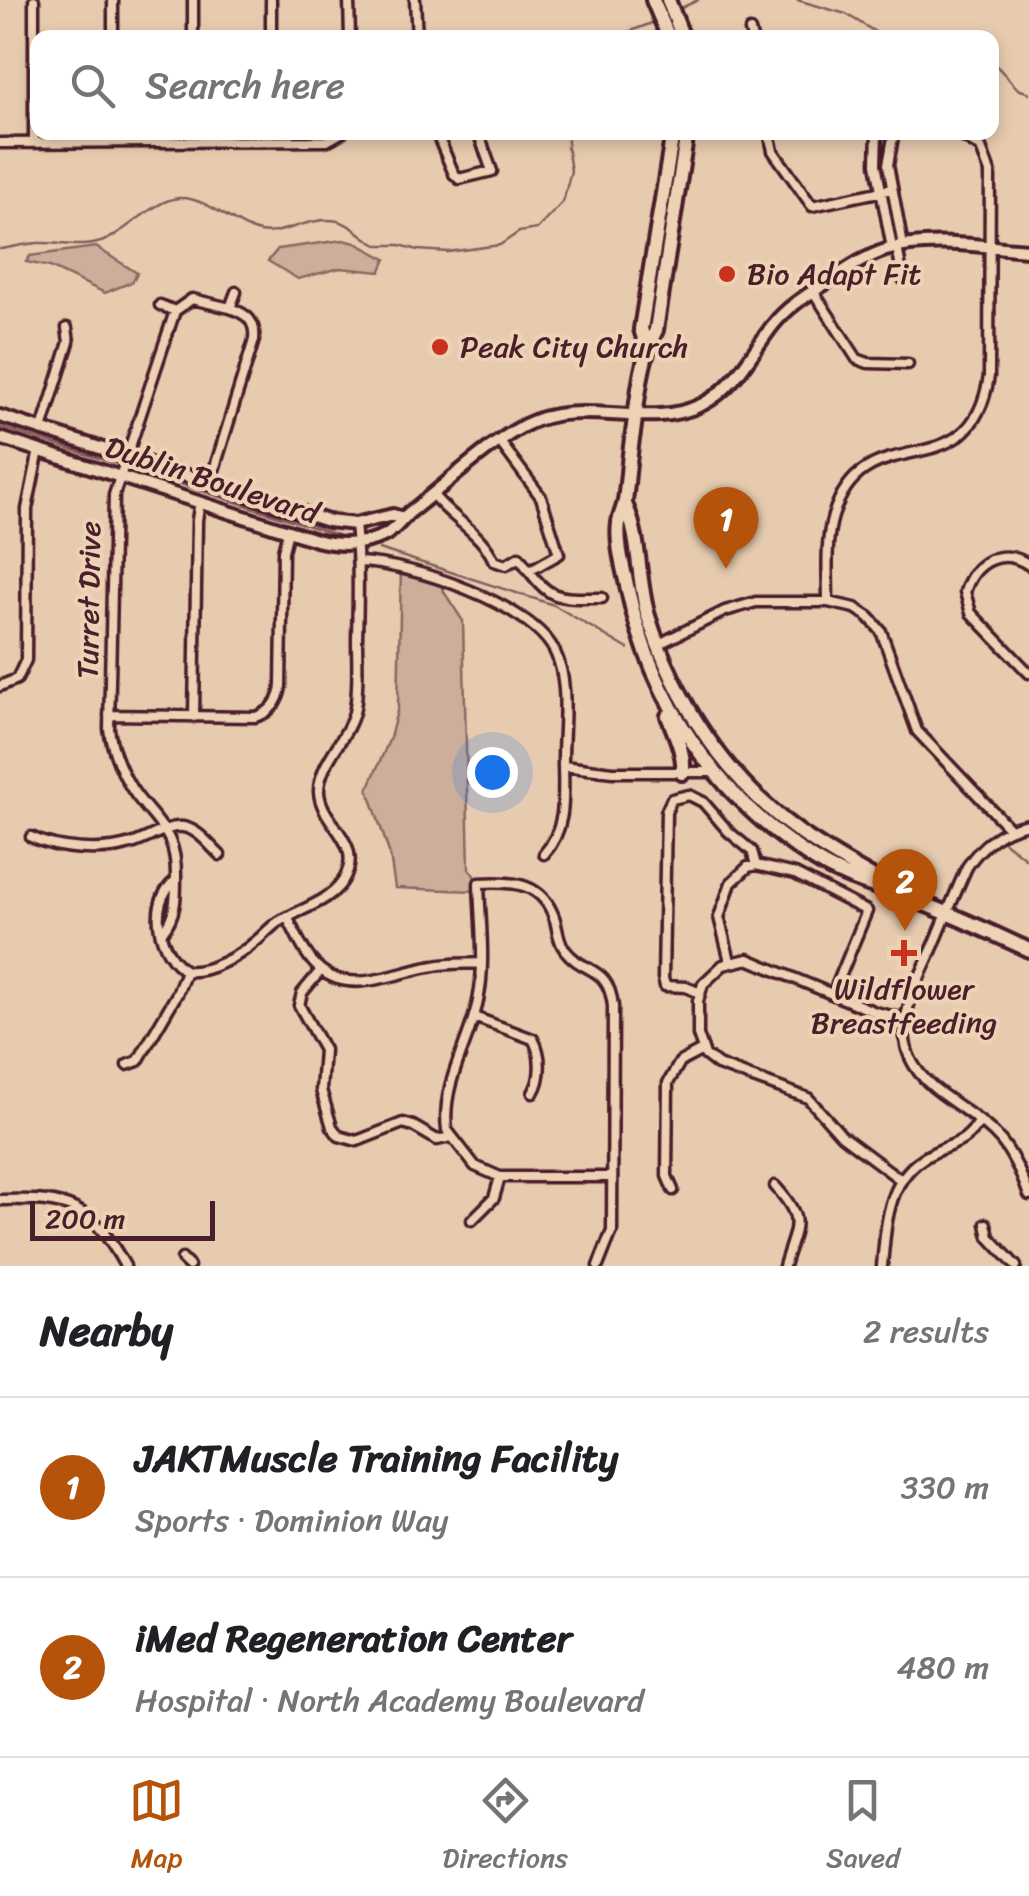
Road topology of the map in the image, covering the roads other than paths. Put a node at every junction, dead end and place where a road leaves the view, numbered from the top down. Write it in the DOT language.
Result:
graph roads {
  1 [pos="34,0"];
  2 [pos="113,0"];
  3 [pos="192,0"];
  4 [pos="271,0"];
  5 [pos="349,0"];
  6 [pos="415,0"];
  7 [pos="653,0"];
  8 [pos="668,0"];
  9 [pos="34,30"];
  10 [pos="113,30"];
  11 [pos="192,30"];
  12 [pos="272,30"];
  13 [pos="350,30"];
  14 [pos="417,30"];
  15 [pos="672,30"];
  16 [pos="674,30"];
  17 [pos="66,140"];
  18 [pos="439,140"];
  19 [pos="481,140"];
  20 [pos="672,140"];
  21 [pos="686,140"];
  22 [pos="771,140"];
  23 [pos="876,140"];
  24 [pos="892,140"];
  25 [pos="972,140"];
  26 [pos="34,142"];
  27 [pos="0,143"];
  28 [pos="892,189"];
  29 [pos="880,191"];
  30 [pos="898,247"];
  31 [pos="989,248"];
  32 [pos="1029,250"];
  33 [pos="904,279"];
  34 [pos="813,291"];
  35 [pos="236,292"];
  36 [pos="160,305"];
  37 [pos="230,308"];
  38 [pos="175,310"];
  39 [pos="67,328"];
  40 [pos="647,348"];
  41 [pos="908,364"];
  42 [pos="636,414"];
  43 [pos="0,416"];
  44 [pos="42,428"];
  45 [pos="0,438"];
  46 [pos="500,442"];
  47 [pos="39,450"];
  48 [pos="127,456"];
  49 [pos="119,476"];
  50 [pos="210,483"];
  51 [pos="433,495"];
  52 [pos="200,502"];
  53 [pos="625,504"];
  54 [pos="403,518"];
  55 [pos="355,524"];
  56 [pos="288,531"];
  57 [pos="357,544"];
  58 [pos="358,562"];
  59 [pos="1029,565"];
  60 [pos="530,572"];
  61 [pos="602,598"];
  62 [pos="828,602"];
  63 [pos="658,645"];
  64 [pos="1029,672"];
  65 [pos="654,676"];
  66 [pos="0,686"];
  67 [pos="110,715"];
  68 [pos="194,717"];
  69 [pos="563,766"];
  70 [pos="730,768"];
  71 [pos="714,772"];
  72 [pos="682,773"];
  73 [pos="1029,824"];
  74 [pos="1009,828"];
  75 [pos="165,831"];
  76 [pos="31,836"];
  77 [pos="544,854"];
  78 [pos="220,855"];
  79 [pos="756,865"];
  80 [pos="176,881"];
  81 [pos="907,897"];
  82 [pos="947,914"];
  83 [pos="287,917"];
  84 [pos="163,931"];
  85 [pos="1029,950"];
  86 [pos="730,961"];
  87 [pos="481,963"];
  88 [pos="321,970"];
  89 [pos="186,971"];
  90 [pos="700,992"];
  91 [pos="833,994"];
  92 [pos="474,1016"];
  93 [pos="904,1019"];
  94 [pos="702,1050"];
  95 [pos="127,1065"];
  96 [pos="533,1093"];
  97 [pos="980,1121"];
  98 [pos="450,1137"];
  99 [pos="500,1177"];
  100 [pos="612,1177"];
  101 [pos="901,1180"];
  102 [pos="775,1186"];
  103 [pos="673,1190"];
  104 [pos="1029,1195"];
  105 [pos="0,1200"];
  106 [pos="472,1220"];
  107 [pos="986,1224"];
  108 [pos="125,1266"];
  109 [pos="598,1266"];
  110 [pos="784,1266"];
  111 [pos="882,1266"];
  112 [pos="1016,1266"];
  1 -- 9 [label="street"];
  2 -- 10 [label="street"];
  3 -- 11 [label="street"];
  4 -- 12 [label="street"];
  5 -- 13 [label="street"];
  6 -- 14 [label="street"];
  7 -- 15 [label="highway"];
  8 -- 16 [label="highway"];
  17 -- 26 [label="street"];
  18 -- 19 [label="street"];
  20 -- 40 [label="highway"];
  21 -- 40 [label="highway"];
  22 -- 29 [label="street"];
  23 -- 29 [label="street"];
  24 -- 28 [label="street"];
  25 -- 31 [label="street"];
  26 -- 27 [label="street"];
  28 -- 29 [label="street"];
  28 -- 30 [label="street"];
  29 -- 30 [label="street"];
  30 -- 31 [label="main road"];
  30 -- 33 [label="street"];
  30 -- 34 [label="main road"];
  31 -- 32 [label="main road"];
  31 -- 62 [label="street"];
  34 -- 41 [label="street"];
  34 -- 42 [label="main road"];
  35 -- 37 [label="street"];
  36 -- 38 [label="street"];
  37 -- 38 [label="street"];
  37 -- 50 [label="street"];
  38 -- 48 [label="street, Turret Drive"];
  39 -- 44 [label="street"];
  40 -- 42 [label="highway"];
  42 -- 46 [label="main road"];
  42 -- 53 [label="highway"];
  43 -- 44 [label="main road, Dublin Boulevard"];
  44 -- 48 [label="main road, Dublin Boulevard"];
  45 -- 47 [label="main road, Dublin Boulevard"];
  46 -- 51 [label="main road"];
  46 -- 60 [label="street"];
  47 -- 49 [label="main road, Dublin Boulevard"];
  47 -- 66 [label="street"];
  48 -- 49 [label="street, Turret Drive"];
  48 -- 50 [label="main road, Dublin Boulevard"];
  49 -- 52 [label="main road, Dublin Boulevard"];
  49 -- 67 [label="street, Turret Drive"];
  50 -- 55 [label="main road, Dublin Boulevard"];
  51 -- 54 [label="main road"];
  51 -- 60 [label="street"];
  52 -- 56 [label="main road, Dublin Boulevard"];
  52 -- 68 [label="street"];
  53 -- 63 [label="highway"];
  53 -- 65 [label="highway"];
  54 -- 55 [label="main road, Dublin Boulevard"];
  54 -- 57 [label="main road"];
  55 -- 57 [label="street"];
  56 -- 57 [label="main road, Dublin Boulevard"];
  56 -- 68 [label="street"];
  57 -- 58 [label="street"];
  58 -- 69 [label="street"];
  58 -- 83 [label="street"];
  59 -- 64 [label="street"];
  60 -- 61 [label="street"];
  62 -- 63 [label="street"];
  62 -- 74 [label="street"];
  63 -- 70 [label="highway"];
  65 -- 71 [label="highway"];
  65 -- 72 [label="highway"];
  67 -- 68 [label="street"];
  67 -- 75 [label="street, Turret Drive"];
  69 -- 72 [label="street"];
  69 -- 77 [label="street"];
  70 -- 71 [label="highway"];
  70 -- 81 [label="highway"];
  71 -- 72 [label="street"];
  71 -- 81 [label="highway"];
  73 -- 74 [label="street"];
  74 -- 82 [label="street"];
  75 -- 76 [label="street"];
  75 -- 78 [label="street"];
  75 -- 80 [label="street, Turret Drive"];
  79 -- 86 [label="street"];
  79 -- 90 [label="street"];
  79 -- 91 [label="street"];
  80 -- 84 [label="street, Turret Drive"];
  80 -- 84 [label="street"];
  81 -- 82 [label="highway"];
  82 -- 85 [label="highway"];
  82 -- 93 [label="street"];
  83 -- 88 [label="street"];
  83 -- 89 [label="street"];
  84 -- 89 [label="street"];
  86 -- 90 [label="street"];
  86 -- 91 [label="street"];
  87 -- 88 [label="street"];
  87 -- 92 [label="street"];
  87 -- 100 [label="street"];
  88 -- 98 [label="street"];
  89 -- 95 [label="street"];
  90 -- 94 [label="street"];
  91 -- 93 [label="street"];
  92 -- 96 [label="street"];
  92 -- 98 [label="street"];
  93 -- 97 [label="street"];
  94 -- 101 [label="street"];
  94 -- 103 [label="street"];
  97 -- 101 [label="street"];
  97 -- 104 [label="street"];
  98 -- 99 [label="street"];
  99 -- 100 [label="street"];
  99 -- 106 [label="street"];
  100 -- 109 [label="street"];
  101 -- 111 [label="street"];
  102 -- 110 [label="street"];
  105 -- 108 [label="street"];
  107 -- 112 [label="street"];
}
